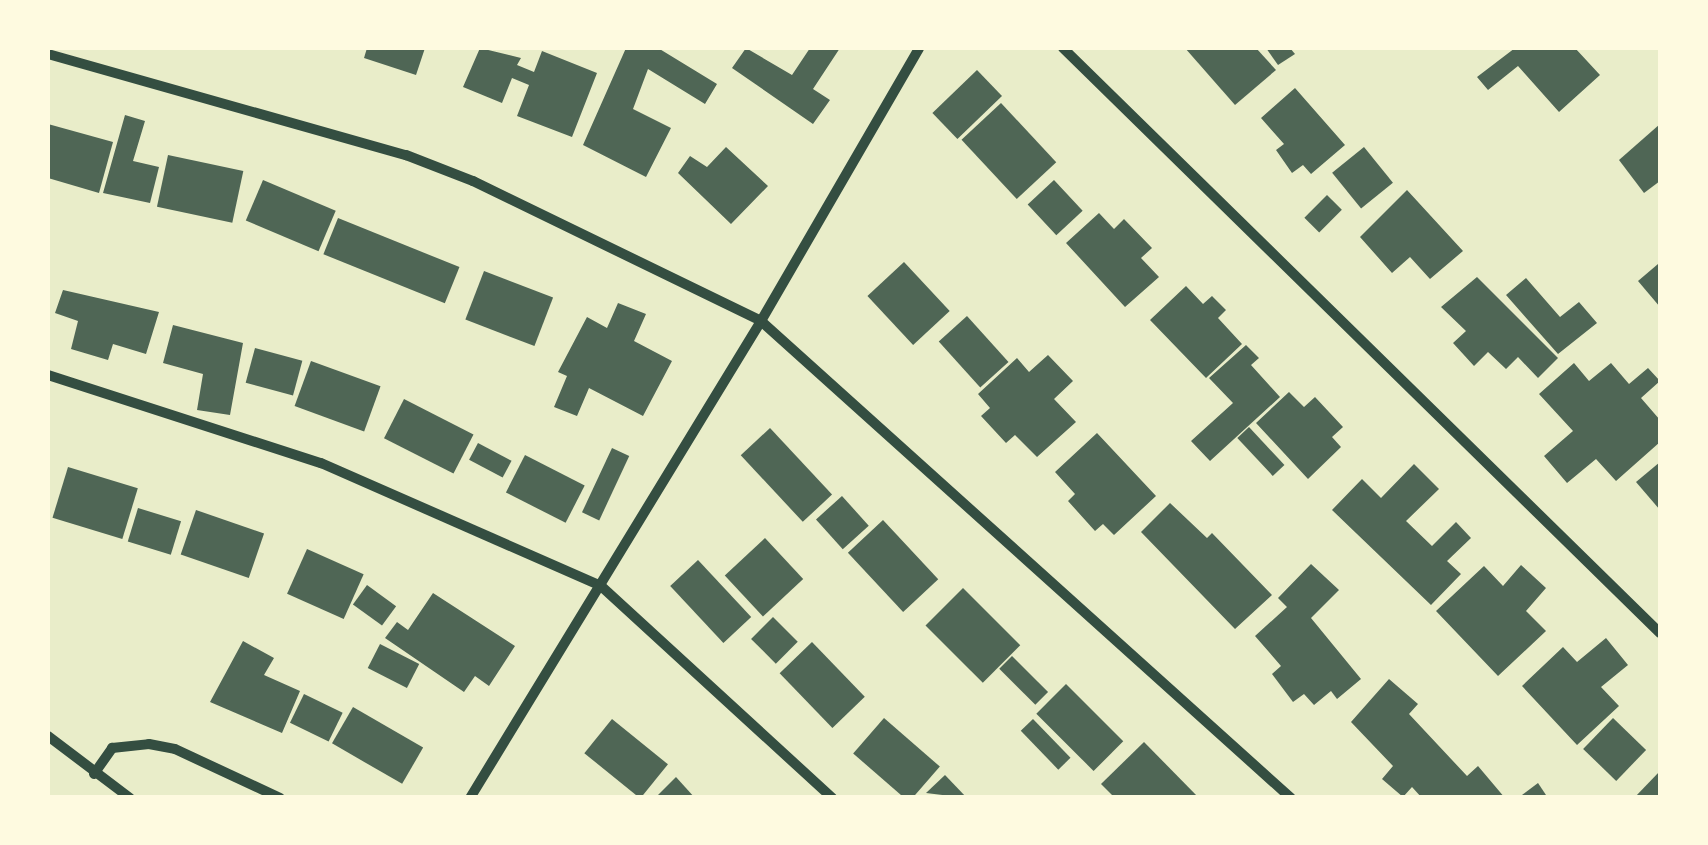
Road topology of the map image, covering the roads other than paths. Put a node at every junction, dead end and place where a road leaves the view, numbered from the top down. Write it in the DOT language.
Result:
graph roads {
  1 [pos="919,48"];
  2 [pos="1063,48"];
  3 [pos="48,54"];
  4 [pos="761,321"];
  5 [pos="48,375"];
  6 [pos="601,586"];
  7 [pos="1660,633"];
  8 [pos="48,736"];
  9 [pos="94,774"];
  10 [pos="130,798"];
  11 [pos="280,798"];
  12 [pos="470,798"];
  13 [pos="832,798"];
  14 [pos="1292,798"];
  1 -- 4 [label="street"];
  2 -- 7 [label="street"];
  3 -- 4 [label="street"];
  4 -- 6 [label="street"];
  4 -- 14 [label="street"];
  5 -- 6 [label="street"];
  6 -- 12 [label="street"];
  6 -- 13 [label="street"];
  8 -- 9 [label="street"];
  9 -- 10 [label="street"];
  9 -- 11 [label="street"];
}
